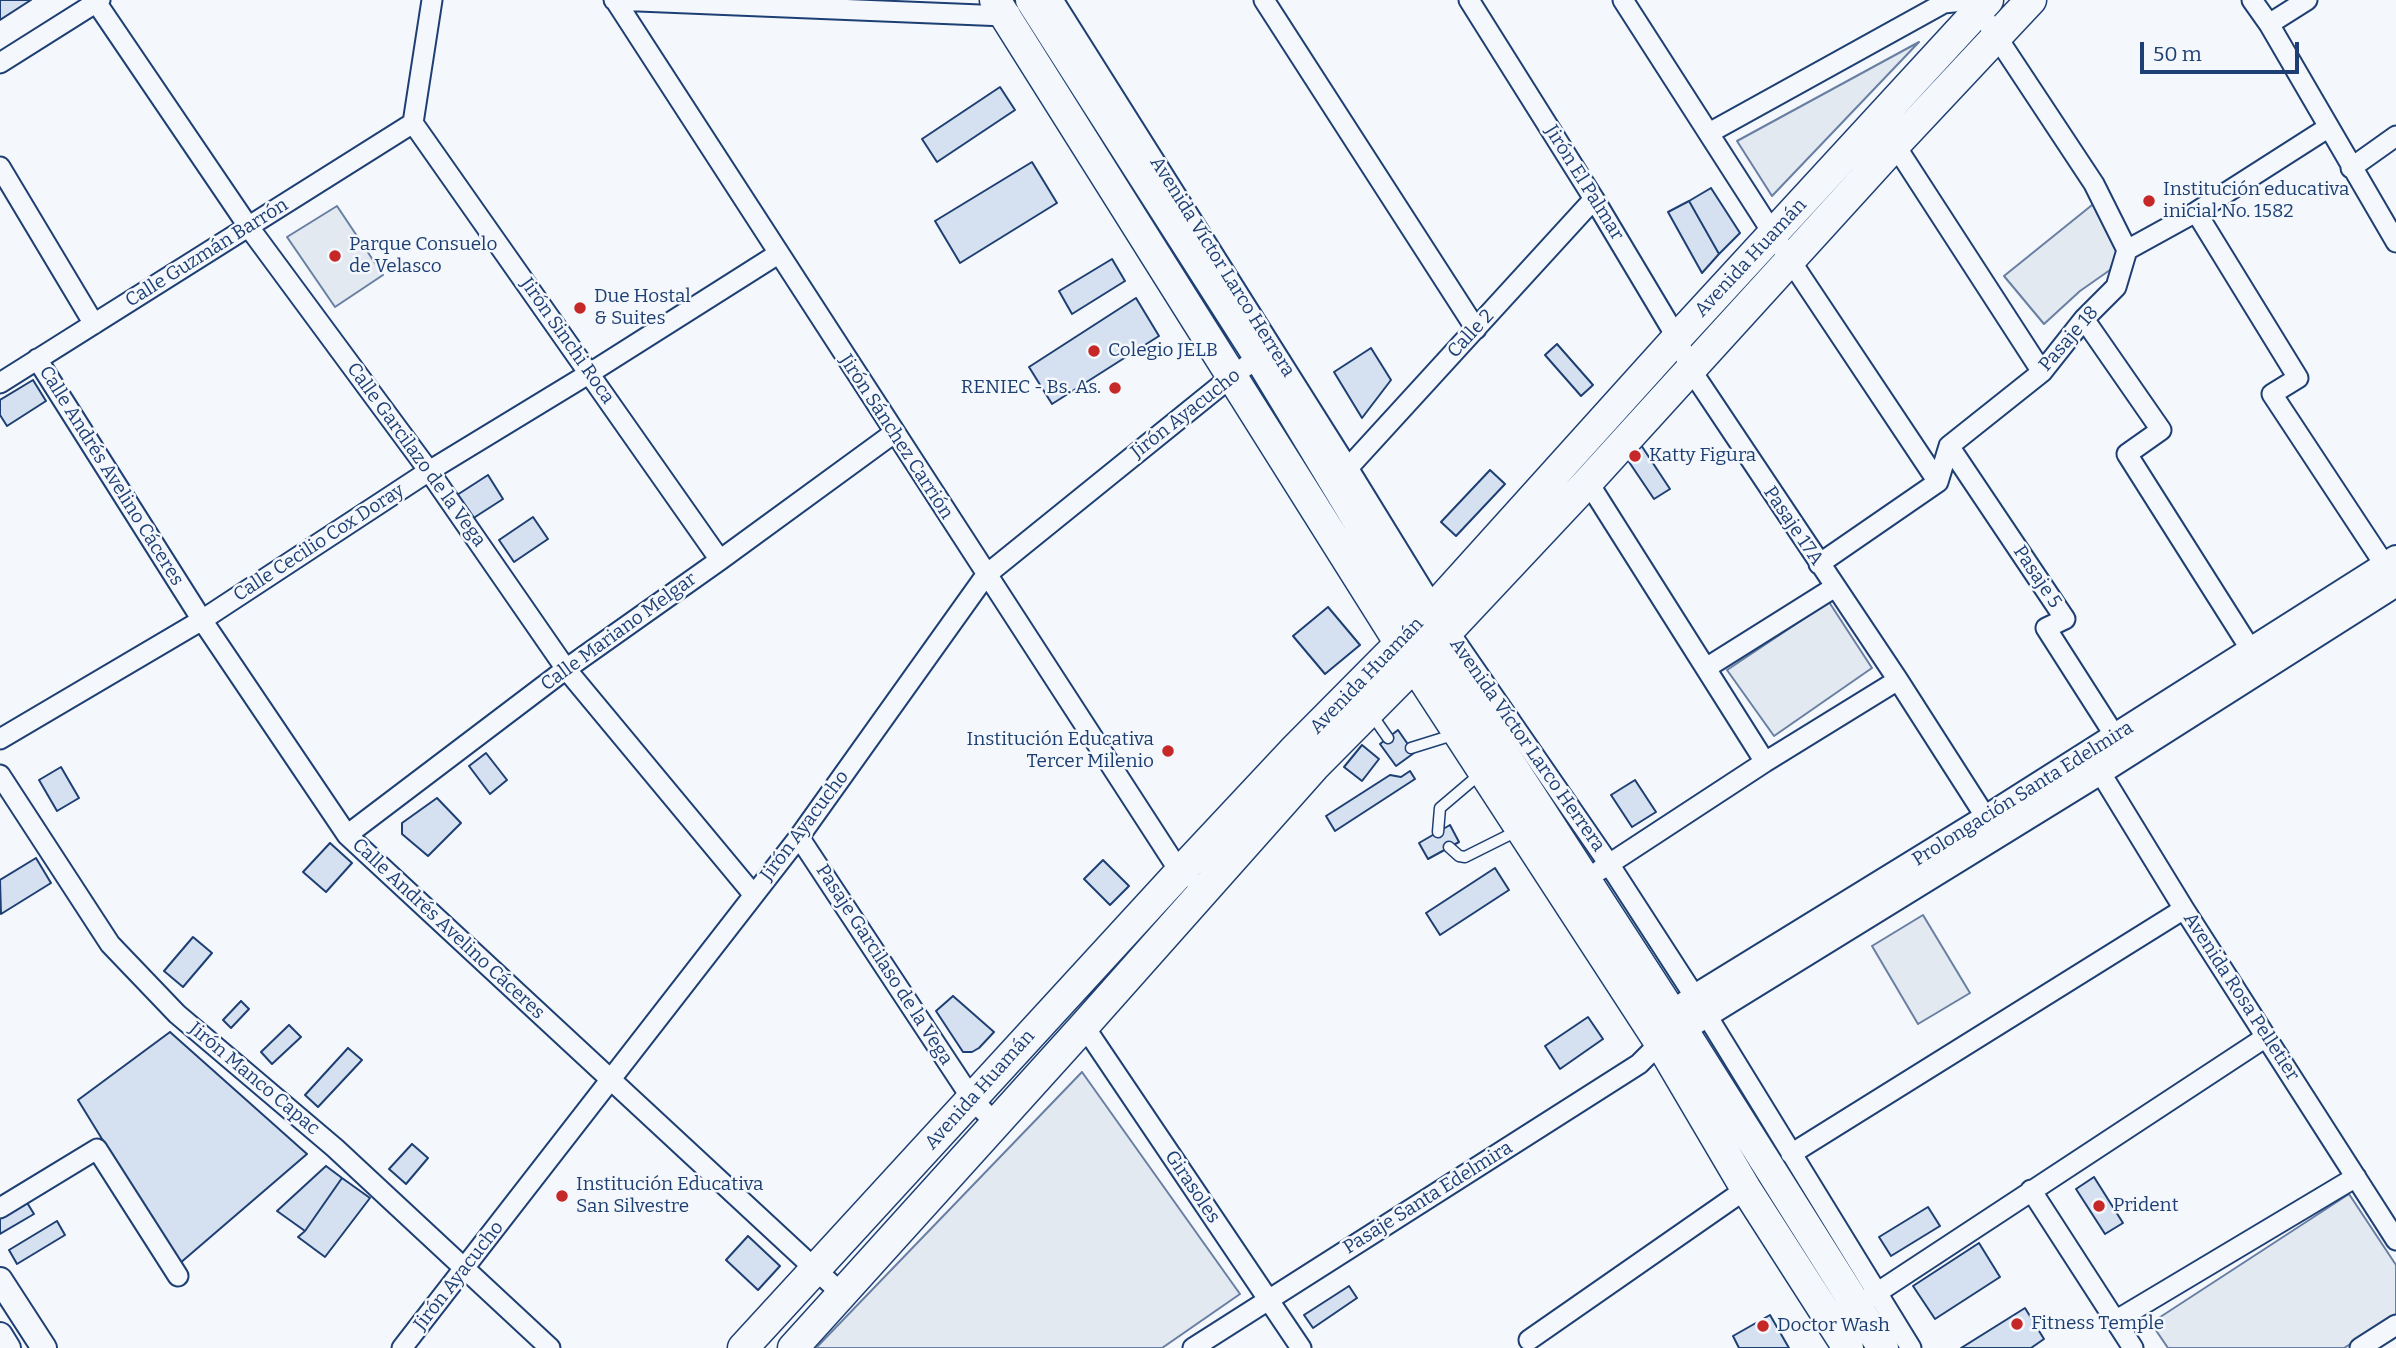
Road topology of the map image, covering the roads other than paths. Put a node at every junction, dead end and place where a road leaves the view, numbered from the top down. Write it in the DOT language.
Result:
graph roads {
  1 [pos="432,0"];
  2 [pos="615,0"];
  3 [pos="1053,0"];
  4 [pos="1264,0"];
  5 [pos="1469,0"];
  6 [pos="1623,0"];
  7 [pos="2031,0"];
  8 [pos="2252,0"];
  9 [pos="2307,0"];
  10 [pos="98,1"];
  11 [pos="1015,4"];
  12 [pos="1983,5"];
  13 [pos="2269,24"];
  14 [pos="1996,38"];
  15 [pos="0,63"];
  16 [pos="414,122"];
  17 [pos="2329,128"];
  18 [pos="1709,133"];
  19 [pos="2396,136"];
  20 [pos="1895,145"];
  21 [pos="0,167"];
  22 [pos="2351,168"];
  23 [pos="1594,199"];
  24 [pos="2196,212"];
  25 [pos="248,226"];
  26 [pos="1775,233"];
  27 [pos="2396,242"];
  28 [pos="2127,250"];
  29 [pos="778,254"];
  30 [pos="1790,260"];
  31 [pos="2084,319"];
  32 [pos="94,324"];
  33 [pos="1476,329"];
  34 [pos="1677,338"];
  35 [pos="1259,357"];
  36 [pos="37,359"];
  37 [pos="1690,370"];
  38 [pos="2042,372"];
  39 [pos="590,373"];
  40 [pos="1231,377"];
  41 [pos="0,383"];
  42 [pos="894,433"];
  43 [pos="1949,446"];
  44 [pos="1348,468"];
  45 [pos="429,471"];
  46 [pos="1588,482"];
  47 [pos="1938,482"];
  48 [pos="720,560"];
  49 [pos="1819,564"];
  50 [pos="2393,572"];
  51 [pos="986,575"];
  52 [pos="1835,587"];
  53 [pos="202,620"];
  54 [pos="1425,635"];
  55 [pos="2257,659"];
  56 [pos="1706,668"];
  57 [pos="566,669"];
  58 [pos="1898,680"];
  59 [pos="1369,711"];
  60 [pos="1472,736"];
  61 [pos="2115,736"];
  62 [pos="0,738"];
  63 [pos="1388,738"];
  64 [pos="1411,748"];
  65 [pos="1305,758"];
  66 [pos="1765,762"];
  67 [pos="2094,763"];
  68 [pos="1484,771"];
  69 [pos="0,775"];
  70 [pos="1991,827"];
  71 [pos="1438,832"];
  72 [pos="347,835"];
  73 [pos="799,837"];
  74 [pos="1536,838"];
  75 [pos="1449,847"];
  76 [pos="1180,872"];
  77 [pos="1597,872"];
  78 [pos="1206,887"];
  79 [pos="753,894"];
  80 [pos="2184,909"];
  81 [pos="1678,1021"];
  82 [pos="1084,1026"];
  83 [pos="2266,1037"];
  84 [pos="611,1082"];
  85 [pos="972,1099"];
  86 [pos="996,1124"];
  87 [pos="1791,1154"];
  88 [pos="2356,1177"];
  89 [pos="1746,1189"];
  90 [pos="2031,1191"];
  91 [pos="0,1208"];
  92 [pos="2396,1240"];
  93 [pos="816,1269"];
  94 [pos="464,1270"];
  95 [pos="178,1276"];
  96 [pos="0,1280"];
  97 [pos="842,1294"];
  98 [pos="1268,1299"];
  99 [pos="1867,1299"];
  100 [pos="2115,1321"];
  101 [pos="2396,1325"];
  102 [pos="0,1335"];
  103 [pos="1529,1340"];
  104 [pos="8,1348"];
  105 [pos="44,1348"];
  106 [pos="402,1348"];
  107 [pos="550,1348"];
  108 [pos="743,1348"];
  109 [pos="793,1348"];
  110 [pos="1193,1348"];
  111 [pos="1301,1348"];
  112 [pos="1848,1348"];
  113 [pos="1883,1348"];
  114 [pos="1911,1348"];
  115 [pos="2133,1348"];
  116 [pos="2360,1348"];
  1 -- 16 [label="street"];
  2 -- 11 [label="street"];
  2 -- 29 [label="street, Jirón Sánchez Carrión"];
  3 -- 44 [label="street, Avenida Víctor Larco Herrera"];
  4 -- 33 [label="street"];
  5 -- 23 [label="street, Jirón El Palmar"];
  6 -- 18 [label="street"];
  7 -- 14 [label="main road, Avenida Huamán"];
  8 -- 13 [label="street"];
  9 -- 13 [label="street"];
  10 -- 15 [label="street"];
  10 -- 25 [label="street, Calle Garcilazo de la Vega"];
  11 -- 35 [label="main road, Avenida Víctor Larco Herrera"];
  11 -- 40 [label="main road, Avenida Víctor Larco Herrera"];
  12 -- 14 [label="street"];
  12 -- 18 [label="street"];
  12 -- 26 [label="main road, Avenida Huamán"];
  13 -- 17 [label="street"];
  14 -- 20 [label="main road, Avenida Huamán"];
  14 -- 28 [label="street"];
  16 -- 25 [label="street, Calle Guzmán Barrón"];
  16 -- 39 [label="street, Jirón Sinchi Roca"];
  17 -- 22 [label="street"];
  17 -- 24 [label="street"];
  18 -- 26 [label="street"];
  19 -- 22 [label="street"];
  20 -- 30 [label="main road, Avenida Huamán"];
  20 -- 38 [label="street"];
  21 -- 32 [label="street"];
  22 -- 27 [label="street"];
  23 -- 33 [label="street, Calle 2"];
  23 -- 34 [label="street, Jirón El Palmar"];
  24 -- 28 [label="street"];
  24 -- 50 [label="street"];
  25 -- 32 [label="street, Calle Guzmán Barrón"];
  25 -- 45 [label="street, Calle Garcilazo de la Vega"];
  26 -- 30 [label="street"];
  26 -- 34 [label="main road, Avenida Huamán"];
  28 -- 31 [label="street, Pasaje 18"];
  29 -- 39 [label="street, Calle Cecilio Cox Doray"];
  29 -- 42 [label="street, Jirón Sánchez Carrión"];
  30 -- 37 [label="main road, Avenida Huamán"];
  30 -- 47 [label="street"];
  31 -- 38 [label="street, Pasaje 18"];
  31 -- 55 [label="street"];
  32 -- 36 [label="street, Calle Guzmán Barrón"];
  33 -- 44 [label="street, Calle 2"];
  34 -- 37 [label="street, Jirón El Palmar"];
  34 -- 54 [label="main road, Avenida Huamán"];
  35 -- 40 [label="street, Jirón Ayacucho"];
  35 -- 54 [label="main road, Avenida Víctor Larco Herrera"];
  36 -- 41 [label="street, Calle Guzmán Barrón"];
  36 -- 53 [label="street, Calle Andrés Avelino Cáceres"];
  37 -- 46 [label="main road, Avenida Huamán"];
  37 -- 49 [label="street, Pasaje 17A"];
  38 -- 43 [label="street, Pasaje 18"];
  39 -- 45 [label="street, Calle Cecilio Cox Doray"];
  39 -- 48 [label="street, Jirón Sinchi Roca"];
  40 -- 51 [label="street, Jirón Ayacucho"];
  40 -- 54 [label="main road, Avenida Víctor Larco Herrera"];
  42 -- 48 [label="street, Calle Mariano Melgar"];
  42 -- 51 [label="street, Jirón Sánchez Carrión"];
  43 -- 47 [label="street"];
  43 -- 61 [label="street, Pasaje 5"];
  44 -- 54 [label="street, Avenida Víctor Larco Herrera"];
  45 -- 53 [label="street, Calle Cecilio Cox Doray"];
  45 -- 57 [label="street, Calle Garcilazo de la Vega"];
  46 -- 54 [label="main road, Avenida Huamán"];
  46 -- 56 [label="street"];
  47 -- 49 [label="street"];
  48 -- 57 [label="street, Calle Mariano Melgar"];
  49 -- 52 [label="street, Pasaje 17A"];
  50 -- 55 [label="street, Prolongación Santa Edelmira"];
  51 -- 73 [label="street, Jirón Ayacucho"];
  51 -- 76 [label="street, Jirón Sánchez Carrión"];
  52 -- 56 [label="street"];
  52 -- 58 [label="street, Pasaje 17A"];
  53 -- 62 [label="street, Calle Cecilio Cox Doray"];
  53 -- 72 [label="street, Calle Andrés Avelino Cáceres"];
  54 -- 59 [label="main road, Avenida Huamán"];
  54 -- 60 [label="main road, Avenida Víctor Larco Herrera"];
  54 -- 65 [label="main road, Avenida Huamán"];
  54 -- 77 [label="street, Avenida Víctor Larco Herrera"];
  55 -- 61 [label="street, Prolongación Santa Edelmira"];
  55 -- 67 [label="street, Prolongación Santa Edelmira"];
  56 -- 66 [label="street"];
  57 -- 72 [label="street, Calle Mariano Melgar"];
  57 -- 79 [label="street, Calle Garcilazo de la Vega"];
  58 -- 66 [label="street"];
  58 -- 70 [label="street, Pasaje 17A"];
  59 -- 63 [label="lane"];
  59 -- 65 [label="main road, Avenida Huamán"];
  60 -- 64 [label="lane"];
  60 -- 68 [label="main road, Avenida Víctor Larco Herrera"];
  60 -- 74 [label="main road, Avenida Víctor Larco Herrera"];
  61 -- 67 [label="street, Prolongación Santa Edelmira"];
  65 -- 76 [label="main road, Avenida Huamán"];
  65 -- 78 [label="main road, Avenida Huamán"];
  66 -- 77 [label="street"];
  67 -- 70 [label="street, Prolongación Santa Edelmira"];
  67 -- 80 [label="street, Avenida Rosa Pelletier"];
  68 -- 71 [label="lane"];
  68 -- 74 [label="main road, Avenida Víctor Larco Herrera"];
  69 -- 94 [label="street, Jirón Manco Capac"];
  70 -- 81 [label="street, Prolongación Santa Edelmira"];
  72 -- 84 [label="street, Calle Andrés Avelino Cáceres"];
  73 -- 79 [label="street, Jirón Ayacucho"];
  73 -- 85 [label="street, Pasaje Garcilaso de la Vega"];
  74 -- 75 [label="lane"];
  74 -- 77 [label="main road, Avenida Víctor Larco Herrera"];
  74 -- 81 [label="main road, Avenida Víctor Larco Herrera"];
  76 -- 78 [label="street"];
  76 -- 85 [label="main road, Avenida Huamán"];
  77 -- 81 [label="main road, Avenida Víctor Larco Herrera"];
  78 -- 82 [label="main road, Avenida Huamán"];
  79 -- 84 [label="street, Jirón Ayacucho"];
  80 -- 83 [label="street, Avenida Rosa Pelletier"];
  80 -- 87 [label="street"];
  81 -- 87 [label="street, Avenida Víctor Larco Herrera"];
  81 -- 89 [label="main road, Avenida Víctor Larco Herrera"];
  81 -- 98 [label="street, Pasaje Santa Edelmira"];
  81 -- 99 [label="main road, Avenida Víctor Larco Herrera"];
  82 -- 86 [label="main road, Avenida Huamán"];
  82 -- 98 [label="street, Girasoles"];
  83 -- 88 [label="street, Avenida Rosa Pelletier"];
  83 -- 90 [label="street"];
  84 -- 93 [label="street, Calle Andrés Avelino Cáceres"];
  84 -- 94 [label="street, Jirón Ayacucho"];
  85 -- 86 [label="street, Pasaje Garcilaso de la Vega"];
  85 -- 93 [label="main road, Avenida Huamán"];
  86 -- 97 [label="main road, Avenida Huamán"];
  87 -- 99 [label="street, Avenida Víctor Larco Herrera"];
  88 -- 92 [label="street, Avenida Rosa Pelletier"];
  88 -- 100 [label="street"];
  89 -- 103 [label="street"];
  89 -- 112 [label="main road, Avenida Víctor Larco Herrera"];
  90 -- 99 [label="street"];
  90 -- 100 [label="street"];
  91 -- 95 [label="street"];
  93 -- 97 [label="street, Calle Andrés Avelino Cáceres"];
  93 -- 108 [label="main road, Avenida Huamán"];
  94 -- 106 [label="street, Jirón Ayacucho"];
  94 -- 107 [label="street, Jirón Manco Capac"];
  96 -- 105 [label="street"];
  97 -- 109 [label="main road, Avenida Huamán"];
  98 -- 110 [label="street, Pasaje Santa Edelmira"];
  98 -- 111 [label="street, Girasoles"];
  99 -- 113 [label="main road, Avenida Víctor Larco Herrera"];
  99 -- 114 [label="street, Avenida Víctor Larco Herrera"];
  100 -- 115 [label="street"];
  101 -- 116 [label="street"];
  102 -- 104 [label="street"];
}
